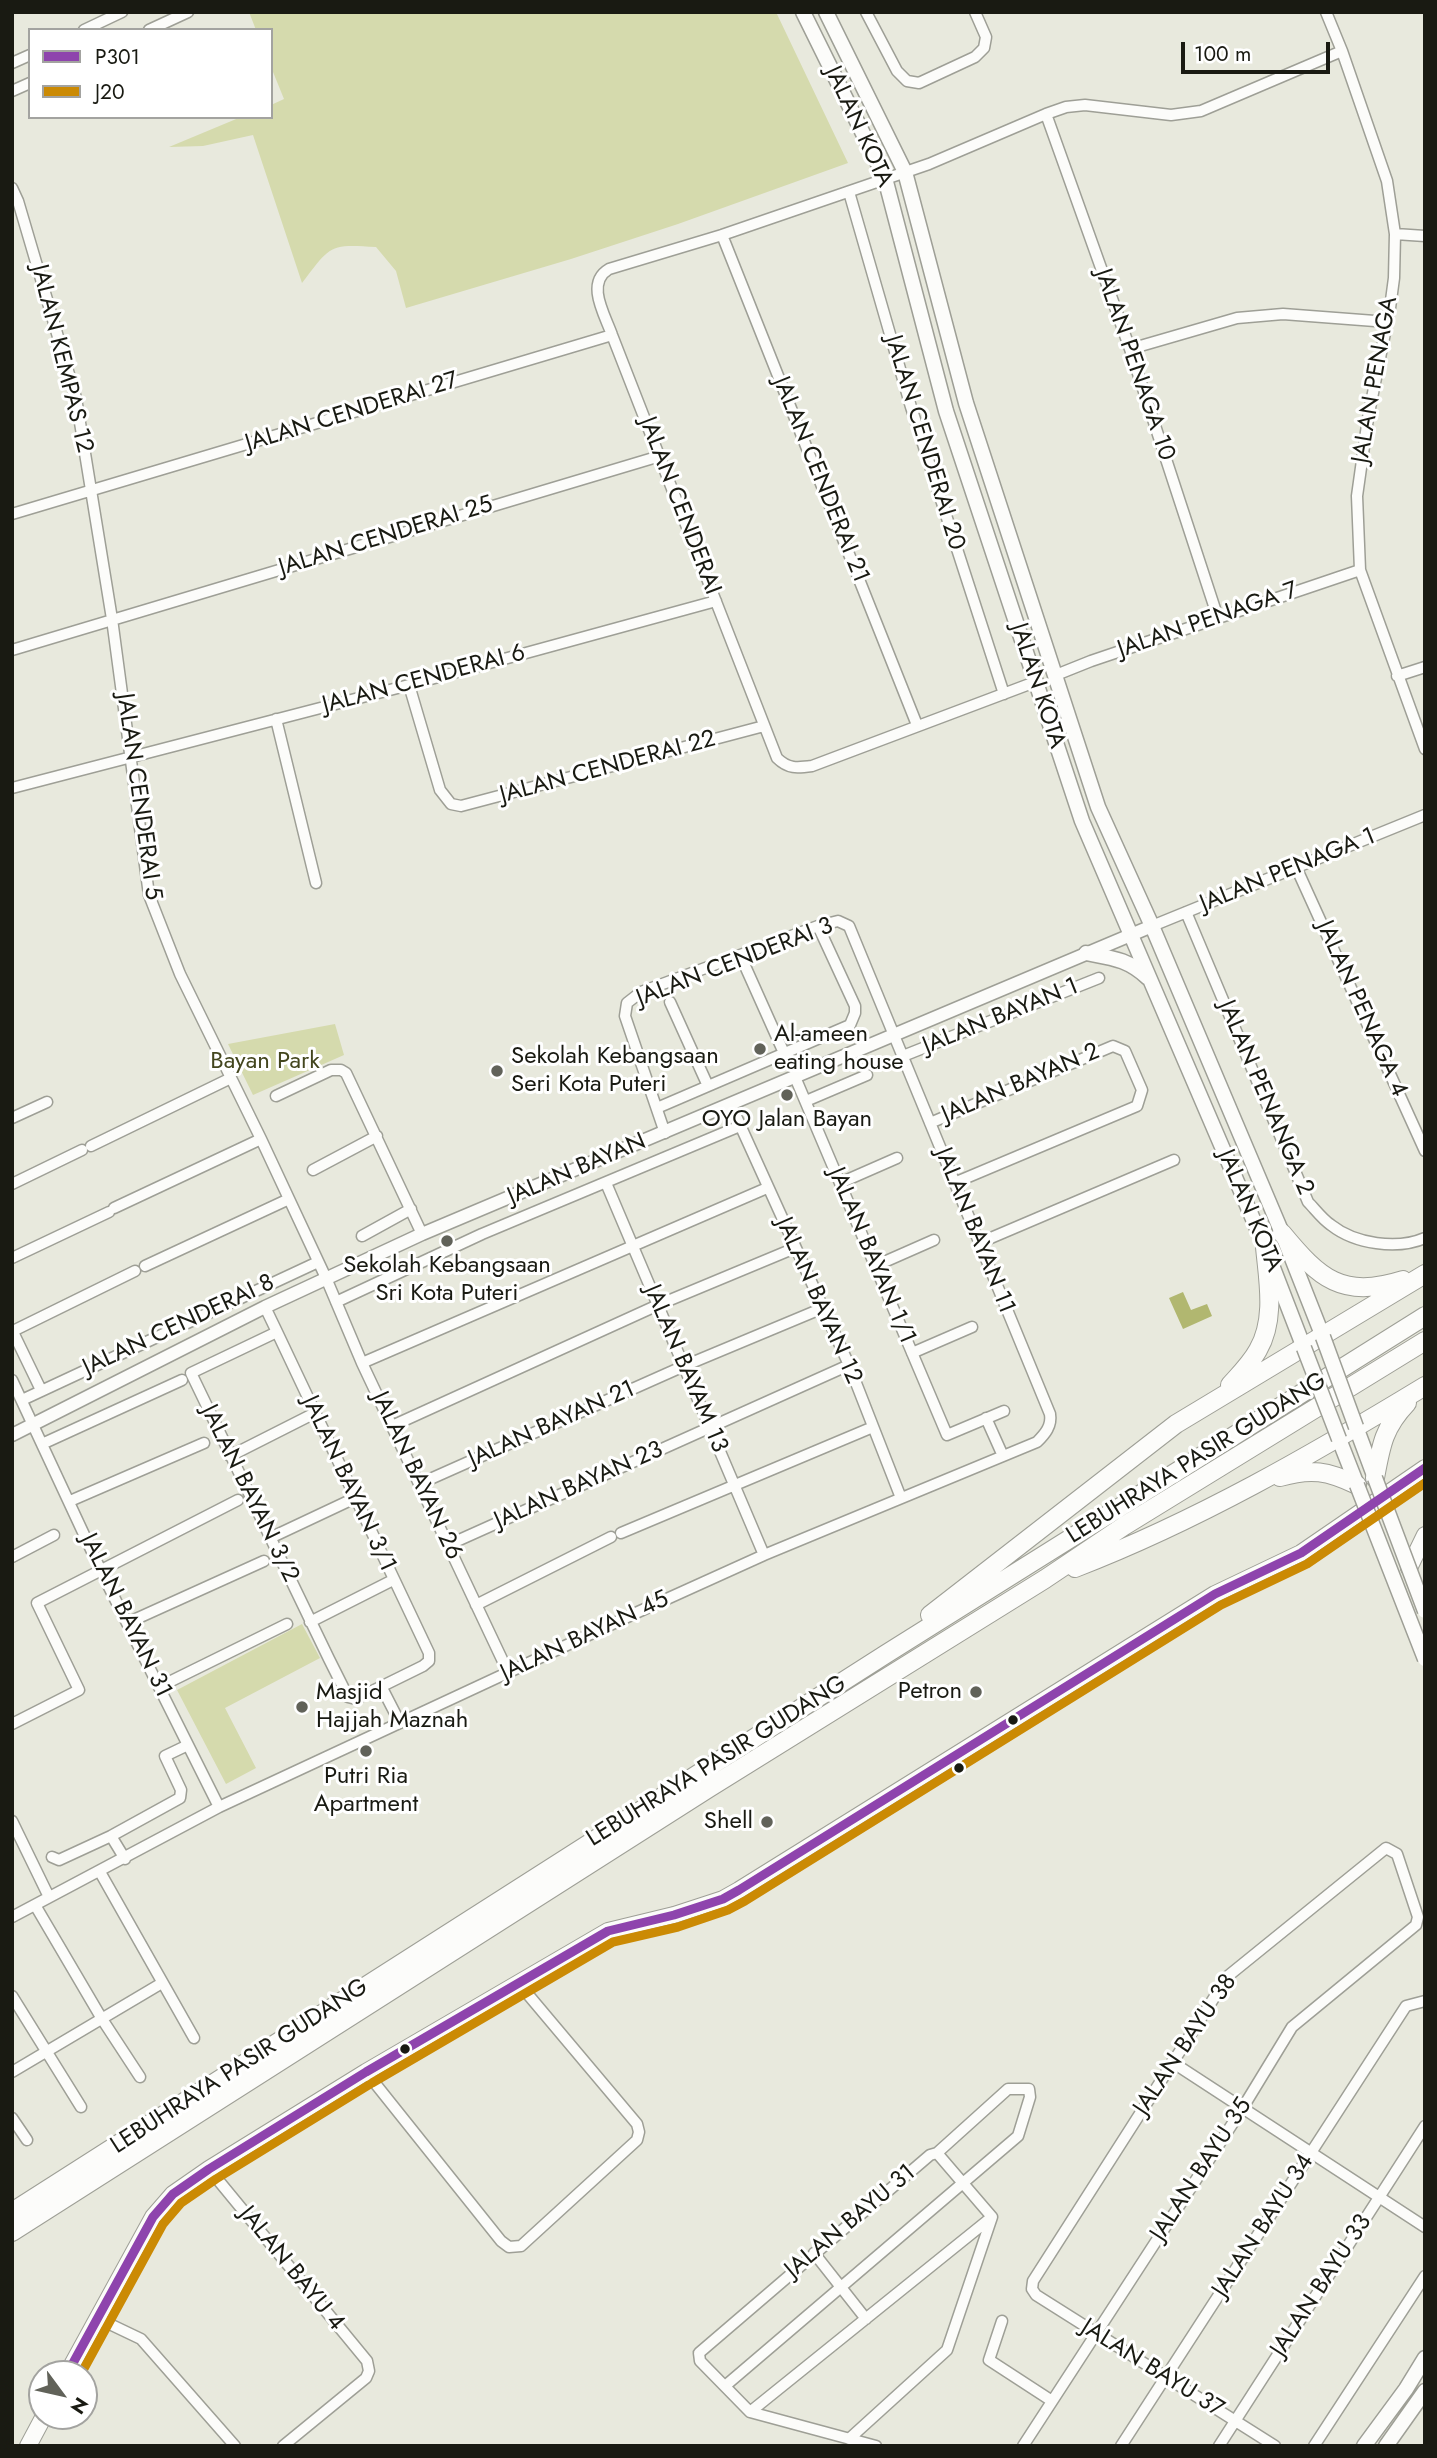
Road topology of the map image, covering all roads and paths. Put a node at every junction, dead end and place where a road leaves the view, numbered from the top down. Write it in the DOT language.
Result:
graph roads {
  1 [pos="122,12"];
  2 [pos="188,12"];
  3 [pos="803,12"];
  4 [pos="826,12"];
  5 [pos="866,12"];
  6 [pos="975,12"];
  7 [pos="1326,12"];
  8 [pos="88,28"];
  9 [pos="153,28"];
  10 [pos="1342,51"];
  11 [pos="28,56"];
  12 [pos="12,63"];
  13 [pos="28,84"];
  14 [pos="12,91"];
  15 [pos="1046,114"];
  16 [pos="905,172"];
  17 [pos="885,178"];
  18 [pos="12,188"];
  19 [pos="849,192"];
  20 [pos="1395,234"];
  21 [pos="722,235"];
  22 [pos="1425,236"];
  23 [pos="1388,322"];
  24 [pos="612,335"];
  25 [pos="1130,349"];
  26 [pos="660,456"];
  27 [pos="93,491"];
  28 [pos="12,514"];
  29 [pos="1360,570"];
  30 [pos="716,601"];
  31 [pos="1218,618"];
  32 [pos="113,619"];
  33 [pos="12,650"];
  34 [pos="1425,667"];
  35 [pos="1056,675"];
  36 [pos="1397,676"];
  37 [pos="1035,682"];
  38 [pos="409,685"];
  39 [pos="1004,694"];
  40 [pos="276,719"];
  41 [pos="917,725"];
  42 [pos="764,726"];
  43 [pos="1425,749"];
  44 [pos="132,756"];
  45 [pos="12,788"];
  46 [pos="1425,815"];
  47 [pos="1296,867"];
  48 [pos="316,883"];
  49 [pos="1186,912"];
  50 [pos="818,926"];
  51 [pos="1152,926"];
  52 [pos="1132,935"];
  53 [pos="1086,953"];
  54 [pos="741,957"];
  55 [pos="1099,978"];
  56 [pos="1152,981"];
  57 [pos="670,1002"];
  58 [pos="894,1035"];
  59 [pos="784,1053"];
  60 [pos="903,1056"];
  61 [pos="867,1075"];
  62 [pos="795,1077"];
  63 [pos="231,1078"];
  64 [pos="708,1086"];
  65 [pos="276,1096"];
  66 [pos="806,1101"];
  67 [pos="47,1102"];
  68 [pos="731,1105"];
  69 [pos="657,1108"];
  70 [pos="12,1118"];
  71 [pos="930,1123"];
  72 [pos="740,1126"];
  73 [pos="665,1133"];
  74 [pos="377,1136"];
  75 [pos="261,1139"];
  76 [pos="1425,1151"];
  77 [pos="897,1158"];
  78 [pos="1174,1160"];
  79 [pos="313,1170"];
  80 [pos="840,1182"];
  81 [pos="606,1183"];
  82 [pos="954,1183"];
  83 [pos="12,1184"];
  84 [pos="767,1188"];
  85 [pos="289,1199"];
  86 [pos="411,1209"];
  87 [pos="1282,1233"];
  88 [pos="422,1234"];
  89 [pos="362,1236"];
  90 [pos="1425,1238"];
  91 [pos="934,1240"];
  92 [pos="979,1243"];
  93 [pos="632,1245"];
  94 [pos="1265,1247"];
  95 [pos="795,1248"];
  96 [pos="12,1258"];
  97 [pos="318,1262"];
  98 [pos="875,1266"];
  99 [pos="1425,1274"];
  100 [pos="326,1278"];
  101 [pos="336,1302"];
  102 [pos="658,1305"];
  103 [pos="265,1307"];
  104 [pos="823,1308"];
  105 [pos="1425,1315"];
  106 [pos="972,1327"];
  107 [pos="12,1331"];
  108 [pos="277,1332"];
  109 [pos="1323,1337"];
  110 [pos="1425,1341"];
  111 [pos="1304,1348"];
  112 [pos="912,1353"];
  113 [pos="362,1363"];
  114 [pos="684,1366"];
  115 [pos="849,1366"];
  116 [pos="12,1380"];
  117 [pos="182,1380"];
  118 [pos="1425,1386"];
  119 [pos="41,1390"];
  120 [pos="1221,1395"];
  121 [pos="22,1400"];
  122 [pos="1004,1411"];
  123 [pos="315,1413"];
  124 [pos="986,1419"];
  125 [pos="34,1424"];
  126 [pos="392,1426"];
  127 [pos="710,1427"];
  128 [pos="873,1427"];
  129 [pos="1049,1427"];
  130 [pos="1356,1427"];
  131 [pos="12,1435"];
  132 [pos="1339,1439"];
  133 [pos="204,1443"];
  134 [pos="42,1444"];
  135 [pos="230,1456"];
  136 [pos="1003,1456"];
  137 [pos="1425,1468"];
  138 [pos="1375,1478"];
  139 [pos="1257,1483"];
  140 [pos="419,1484"];
  141 [pos="735,1485"];
  142 [pos="1357,1485"];
  143 [pos="355,1498"];
  144 [pos="901,1498"];
  145 [pos="238,1500"];
  146 [pos="70,1501"];
  147 [pos="54,1535"];
  148 [pos="1425,1535"];
  149 [pos="270,1538"];
  150 [pos="448,1545"];
  151 [pos="764,1555"];
  152 [pos="12,1557"];
  153 [pos="264,1560"];
  154 [pos="1409,1568"];
  155 [pos="101,1571"];
  156 [pos="1045,1579"];
  157 [pos="393,1580"];
  158 [pos="476,1605"];
  159 [pos="1425,1611"];
  160 [pos="310,1622"];
  161 [pos="127,1623"];
  162 [pos="287,1624"];
  163 [pos="887,1654"];
  164 [pos="1425,1659"];
  165 [pos="508,1672"];
  166 [pos="380,1686"];
  167 [pos="159,1687"];
  168 [pos="400,1723"];
  169 [pos="12,1724"];
  170 [pos="188,1745"];
  171 [pos="219,1807"];
  172 [pos="12,1821"];
  173 [pos="111,1836"];
  174 [pos="1392,1849"];
  175 [pos="52,1857"];
  176 [pos="125,1859"];
  177 [pos="100,1872"];
  178 [pos="49,1897"];
  179 [pos="35,1905"];
  180 [pos="12,1917"];
  181 [pos="162,1983"];
  182 [pos="520,1985"];
  183 [pos="12,1996"];
  184 [pos="1425,2001"];
  185 [pos="102,2018"];
  186 [pos="194,2038"];
  187 [pos="45,2052"];
  188 [pos="1172,2063"];
  189 [pos="12,2072"];
  190 [pos="366,2072"];
  191 [pos="140,2077"];
  192 [pos="81,2107"];
  193 [pos="1242,2109"];
  194 [pos="12,2118"];
  195 [pos="1425,2126"];
  196 [pos="27,2140"];
  197 [pos="937,2153"];
  198 [pos="1311,2153"];
  199 [pos="209,2169"];
  200 [pos="963,2182"];
  201 [pos="1378,2197"];
  202 [pos="12,2212"];
  203 [pos="992,2217"];
  204 [pos="1425,2227"];
  205 [pos="12,2232"];
  206 [pos="814,2253"];
  207 [pos="1425,2276"];
  208 [pos="840,2287"];
  209 [pos="1032,2289"];
  210 [pos="97,2318"];
  211 [pos="866,2319"];
  212 [pos="1002,2321"];
  213 [pos="1096,2334"];
  214 [pos="1425,2358"];
  215 [pos="74,2360"];
  216 [pos="1166,2376"];
  217 [pos="724,2386"];
  218 [pos="1425,2391"];
  219 [pos="1052,2402"];
  220 [pos="751,2412"];
  221 [pos="1235,2421"];
  222 [pos="37,2430"];
  223 [pos="849,2439"];
  224 [pos="28,2446"];
  225 [pos="234,2446"];
  226 [pos="283,2446"];
  227 [pos="876,2446"];
  228 [pos="1023,2446"];
  229 [pos="1121,2446"];
  230 [pos="1219,2446"];
  231 [pos="1275,2446"];
  232 [pos="1314,2446"];
  233 [pos="1364,2446"];
  234 [pos="1386,2446"];
  1 -- 8 [label="street"];
  2 -- 9 [label="street"];
  3 -- 17 [label="main road, JALAN KOTA"];
  4 -- 16 [label="main road, JALAN KOTA"];
  5 -- 6 [label="street"];
  7 -- 10 [label="street, JALAN PENAGA"];
  10 -- 15 [label="street, JALAN CENDERAI"];
  10 -- 20 [label="street, JALAN PENAGA"];
  11 -- 12 [label="street"];
  13 -- 14 [label="street"];
  15 -- 16 [label="street, JALAN CENDERAI"];
  15 -- 25 [label="street, JALAN PENAGA 10"];
  16 -- 17 [label="street, JALAN CENDERAI"];
  16 -- 35 [label="main road, JALAN KOTA"];
  17 -- 19 [label="street, JALAN CENDERAI"];
  17 -- 37 [label="main road, JALAN KOTA"];
  18 -- 27 [label="street, JALAN KEMPAS 12"];
  19 -- 21 [label="street, JALAN CENDERAI"];
  19 -- 39 [label="street, JALAN CENDERAI 20"];
  20 -- 22 [label="street"];
  20 -- 23 [label="street, JALAN PENAGA"];
  21 -- 24 [label="street, JALAN CENDERAI"];
  21 -- 41 [label="street, JALAN CENDERAI 21"];
  23 -- 25 [label="street"];
  23 -- 29 [label="street, JALAN PENAGA"];
  24 -- 26 [label="street, JALAN CENDERAI"];
  24 -- 27 [label="street, JALAN CENDERAI 27"];
  25 -- 31 [label="street, JALAN PENAGA 10"];
  26 -- 30 [label="street, JALAN CENDERAI"];
  26 -- 32 [label="street, JALAN CENDERAI 25"];
  27 -- 28 [label="street, JALAN CENDERAI 27"];
  27 -- 32 [label="street, JALAN CENDERAI 5"];
  29 -- 31 [label="street, JALAN PENAGA 7"];
  29 -- 36 [label="street, JALAN PENAGA"];
  30 -- 38 [label="street, JALAN CENDERAI 6"];
  30 -- 42 [label="street, JALAN CENDERAI"];
  31 -- 35 [label="street, JALAN PENAGA 7"];
  32 -- 33 [label="street, JALAN CENDERAI 25"];
  32 -- 44 [label="street, JALAN CENDERAI 5"];
  34 -- 36 [label="street"];
  35 -- 51 [label="main road, JALAN KOTA"];
  36 -- 43 [label="street, JALAN PENAGA"];
  37 -- 39 [label="street, JALAN CENDERAI"];
  37 -- 52 [label="main road, JALAN KOTA"];
  38 -- 40 [label="street, JALAN CENDERAI 6"];
  38 -- 42 [label="street, JALAN CENDERAI 22"];
  39 -- 41 [label="street, JALAN CENDERAI"];
  40 -- 44 [label="street, JALAN CENDERAI 6"];
  40 -- 48 [label="street"];
  41 -- 42 [label="street, JALAN CENDERAI"];
  44 -- 45 [label="street, JALAN CENDERAI 6"];
  44 -- 63 [label="street, JALAN CENDERAI 5"];
  46 -- 47 [label="street, JALAN PENAGA 1"];
  47 -- 49 [label="street, JALAN PENAGA 1"];
  47 -- 76 [label="street, JALAN PENAGA 4"];
  49 -- 51 [label="street, JALAN PENAGA 1"];
  49 -- 90 [label="street, JALAN PENANGA 2"];
  50 -- 54 [label="street, JALAN CENDERAI 3"];
  50 -- 58 [label="street, JALAN CENDERAI 3"];
  50 -- 59 [label="street"];
  51 -- 52 [label="street, JALAN BAYAN"];
  51 -- 87 [label="main road, JALAN KOTA"];
  52 -- 53 [label="street, JALAN BAYAN"];
  52 -- 56 [label="main road, JALAN KOTA"];
  53 -- 56 [label="main road"];
  53 -- 58 [label="street, JALAN BAYAN"];
  54 -- 59 [label="street"];
  54 -- 69 [label="street, JALAN CENDERAI 3"];
  55 -- 60 [label="street, JALAN BAYAN 1"];
  56 -- 94 [label="main road, JALAN KOTA"];
  57 -- 64 [label="street"];
  58 -- 60 [label="street, JALAN BAYAN 11"];
  58 -- 62 [label="street, JALAN BAYAN"];
  59 -- 64 [label="street"];
  60 -- 71 [label="street, JALAN BAYAN 11"];
  61 -- 66 [label="street"];
  62 -- 66 [label="street, JALAN BAYAN 1/1"];
  62 -- 68 [label="street, JALAN BAYAN"];
  63 -- 75 [label="street, JALAN CENDERAI 5"];
  63 -- 83 [label="street"];
  64 -- 69 [label="street"];
  65 -- 74 [label="street"];
  66 -- 80 [label="street, JALAN BAYAN 1/1"];
  67 -- 70 [label="street"];
  68 -- 72 [label="street, JALAN BAYAN 12"];
  68 -- 73 [label="street, JALAN BAYAN"];
  69 -- 73 [label="street"];
  71 -- 82 [label="street, JALAN BAYAN 11"];
  71 -- 82 [label="street, JALAN BAYAN 2"];
  72 -- 81 [label="street"];
  72 -- 84 [label="street, JALAN BAYAN 12"];
  73 -- 88 [label="street, JALAN BAYAN"];
  74 -- 79 [label="street"];
  74 -- 86 [label="street"];
  75 -- 85 [label="street, JALAN CENDERAI 5"];
  75 -- 96 [label="street"];
  77 -- 80 [label="street"];
  78 -- 92 [label="street"];
  80 -- 98 [label="street, JALAN BAYAN 1/1"];
  81 -- 93 [label="street, JALAN BAYAM 13"];
  81 -- 101 [label="street"];
  82 -- 92 [label="street, JALAN BAYAN 11"];
  84 -- 93 [label="street"];
  84 -- 95 [label="street, JALAN BAYAN 12"];
  85 -- 97 [label="street, JALAN CENDERAI 5"];
  85 -- 107 [label="street"];
  86 -- 88 [label="street"];
  86 -- 89 [label="street"];
  87 -- 99 [label="highway"];
  87 -- 109 [label="main road, JALAN KOTA"];
  88 -- 100 [label="street, JALAN BAYAN"];
  91 -- 98 [label="street"];
  92 -- 129 [label="street, JALAN BAYAN 11"];
  93 -- 102 [label="street, JALAN BAYAM 13"];
  93 -- 113 [label="street"];
  94 -- 111 [label="main road, JALAN KOTA"];
  94 -- 120 [label="highway"];
  95 -- 102 [label="street"];
  95 -- 104 [label="street, JALAN BAYAN 12"];
  97 -- 100 [label="street, JALAN CENDERAI 5"];
  97 -- 119 [label="street, JALAN CENDERAI 8"];
  98 -- 112 [label="street, JALAN BAYAN 1/1"];
  99 -- 109 [label="highway"];
  100 -- 101 [label="street, JALAN BAYAN 26"];
  100 -- 103 [label="street, JALAN BAYAN"];
  101 -- 113 [label="street, JALAN BAYAN 26"];
  102 -- 114 [label="street, JALAN BAYAM 13"];
  102 -- 126 [label="street"];
  103 -- 108 [label="street, JALAN BAYAN 3/1"];
  103 -- 125 [label="street, JALAN BAYAN"];
  104 -- 114 [label="street, JALAN BAYAN 21"];
  104 -- 115 [label="street, JALAN BAYAN 12"];
  105 -- 163 [label="highway, LEBUHRAYA PASIR GUDANG"];
  106 -- 112 [label="street"];
  107 -- 119 [label="street"];
  108 -- 123 [label="street, JALAN BAYAN 3/1"];
  108 -- 135 [label="street, JALAN BAYAN 3/2"];
  109 -- 111 [label="highway"];
  109 -- 130 [label="main road, JALAN KOTA, bridge"];
  110 -- 156 [label="highway, LEBUHRAYA PASIR GUDANG"];
  111 -- 120 [label="highway"];
  111 -- 132 [label="main road, JALAN KOTA, bridge"];
  112 -- 124 [label="street, JALAN BAYAN 1/1"];
  113 -- 126 [label="street, JALAN BAYAN 26"];
  114 -- 127 [label="street, JALAN BAYAM 13"];
  114 -- 140 [label="street, JALAN BAYAN 21"];
  115 -- 127 [label="street, JALAN BAYAN 23"];
  115 -- 128 [label="street, JALAN BAYAN 12"];
  116 -- 121 [label="street, JALAN BAYAN 31"];
  117 -- 134 [label="street"];
  118 -- 130 [label="highway"];
  118 -- 138 [label="highway"];
  119 -- 121 [label="street, JALAN CENDERAI 8"];
  120 -- 163 [label="highway"];
  121 -- 125 [label="street, JALAN BAYAN 31"];
  122 -- 124 [label="street"];
  123 -- 135 [label="street"];
  123 -- 143 [label="street, JALAN BAYAN 3/1"];
  124 -- 136 [label="street"];
  125 -- 131 [label="street, JALAN BAYAN"];
  125 -- 134 [label="street, JALAN BAYAN 31"];
  126 -- 140 [label="street, JALAN BAYAN 26"];
  127 -- 141 [label="street, JALAN BAYAM 13"];
  127 -- 150 [label="street, JALAN BAYAN 23"];
  128 -- 141 [label="street"];
  128 -- 144 [label="street, JALAN BAYAN 12"];
  129 -- 136 [label="street, JALAN BAYAN 45"];
  130 -- 132 [label="highway"];
  130 -- 138 [label="main road, JALAN KOTA"];
  132 -- 139 [label="highway"];
  132 -- 142 [label="main road, JALAN KOTA"];
  133 -- 146 [label="street"];
  134 -- 146 [label="street, JALAN BAYAN 31"];
  135 -- 149 [label="street, JALAN BAYAN 3/2"];
  136 -- 144 [label="street, JALAN BAYAN 45"];
  137 -- 182 [label="main road"];
  138 -- 154 [label="main road, JALAN KOTA, bridge"];
  139 -- 142 [label="highway"];
  139 -- 156 [label="highway"];
  140 -- 150 [label="street, JALAN BAYAN 26"];
  141 -- 151 [label="street, JALAN BAYAM 13"];
  141 -- 158 [label="street"];
  142 -- 164 [label="main road, JALAN KOTA, bridge"];
  143 -- 149 [label="street"];
  143 -- 157 [label="street, JALAN BAYAN 3/1"];
  144 -- 151 [label="street, JALAN BAYAN 45"];
  145 -- 155 [label="street"];
  146 -- 155 [label="street, JALAN BAYAN 31"];
  147 -- 152 [label="street"];
  148 -- 154 [label="main road"];
  149 -- 160 [label="street, JALAN BAYAN 3/2"];
  150 -- 158 [label="street, JALAN BAYAN 26"];
  151 -- 165 [label="street, JALAN BAYAN 45"];
  153 -- 161 [label="street"];
  154 -- 159 [label="main road, JALAN KOTA, bridge"];
  155 -- 161 [label="street, JALAN BAYAN 31"];
  155 -- 169 [label="street"];
  156 -- 205 [label="highway, LEBUHRAYA PASIR GUDANG"];
  157 -- 160 [label="street"];
  157 -- 166 [label="street, JALAN BAYAN 3/1"];
  158 -- 165 [label="street, JALAN BAYAN 26"];
  160 -- 166 [label="street, JALAN BAYAN 3/2"];
  161 -- 167 [label="street, JALAN BAYAN 31"];
  162 -- 167 [label="street"];
  163 -- 202 [label="highway, LEBUHRAYA PASIR GUDANG"];
  165 -- 168 [label="street, JALAN BAYAN 45"];
  166 -- 168 [label="street"];
  167 -- 170 [label="street, JALAN BAYAN 31"];
  168 -- 171 [label="street, JALAN BAYAN 45"];
  170 -- 171 [label="street, JALAN BAYAN 31"];
  170 -- 173 [label="street"];
  171 -- 176 [label="street, JALAN BAYAN 45"];
  172 -- 178 [label="street"];
  173 -- 175 [label="street"];
  173 -- 176 [label="street"];
  174 -- 188 [label="street, JALAN BAYU 38"];
  174 -- 193 [label="street, JALAN BAYU 35"];
  176 -- 177 [label="street, JALAN BAYAN 45"];
  177 -- 178 [label="street, JALAN BAYAN 45"];
  177 -- 181 [label="street"];
  178 -- 179 [label="street, JALAN BAYAN 45"];
  179 -- 180 [label="street, JALAN BAYAN 45"];
  179 -- 185 [label="street"];
  181 -- 185 [label="street"];
  181 -- 186 [label="street"];
  182 -- 190 [label="main road"];
  182 -- 190 [label="street"];
  183 -- 187 [label="street"];
  184 -- 198 [label="street, JALAN BAYU 34"];
  185 -- 187 [label="street"];
  185 -- 191 [label="street"];
  187 -- 189 [label="street"];
  187 -- 192 [label="street"];
  188 -- 193 [label="street"];
  188 -- 209 [label="street, JALAN BAYU 38"];
  190 -- 199 [label="main road"];
  193 -- 198 [label="street"];
  193 -- 213 [label="street, JALAN BAYU 35"];
  194 -- 196 [label="street"];
  195 -- 201 [label="street, JALAN BAYU 33"];
  197 -- 200 [label="street, JALAN BAYU 31"];
  197 -- 200 [label="street"];
  197 -- 206 [label="street, JALAN BAYU 31"];
  198 -- 201 [label="street"];
  198 -- 216 [label="street, JALAN BAYU 34"];
  199 -- 210 [label="main road"];
  199 -- 226 [label="street, JALAN BAYU 4"];
  200 -- 203 [label="street, JALAN BAYU 31"];
  200 -- 208 [label="street"];
  201 -- 204 [label="street"];
  201 -- 221 [label="street, JALAN BAYU 33"];
  203 -- 211 [label="street"];
  203 -- 223 [label="street"];
  206 -- 208 [label="street"];
  206 -- 217 [label="street, JALAN BAYU 31"];
  207 -- 232 [label="street"];
  208 -- 211 [label="street"];
  208 -- 217 [label="street"];
  209 -- 213 [label="street, JALAN BAYU 37"];
  210 -- 215 [label="main road"];
  210 -- 225 [label="street"];
  211 -- 220 [label="street"];
  212 -- 219 [label="street"];
  213 -- 216 [label="street, JALAN BAYU 37"];
  213 -- 219 [label="street, JALAN BAYU 35"];
  214 -- 233 [label="main road"];
  216 -- 221 [label="street, JALAN BAYU 37"];
  216 -- 229 [label="street, JALAN BAYU 34"];
  217 -- 220 [label="street, JALAN BAYU 31"];
  218 -- 234 [label="main road"];
  219 -- 228 [label="street, JALAN BAYU 35"];
  220 -- 223 [label="street, JALAN BAYU 31"];
  221 -- 230 [label="street, JALAN BAYU 33"];
  221 -- 231 [label="street, JALAN BAYU 37"];
  222 -- 224 [label="main road"];
  223 -- 227 [label="street, JALAN BAYU 31"];
}
